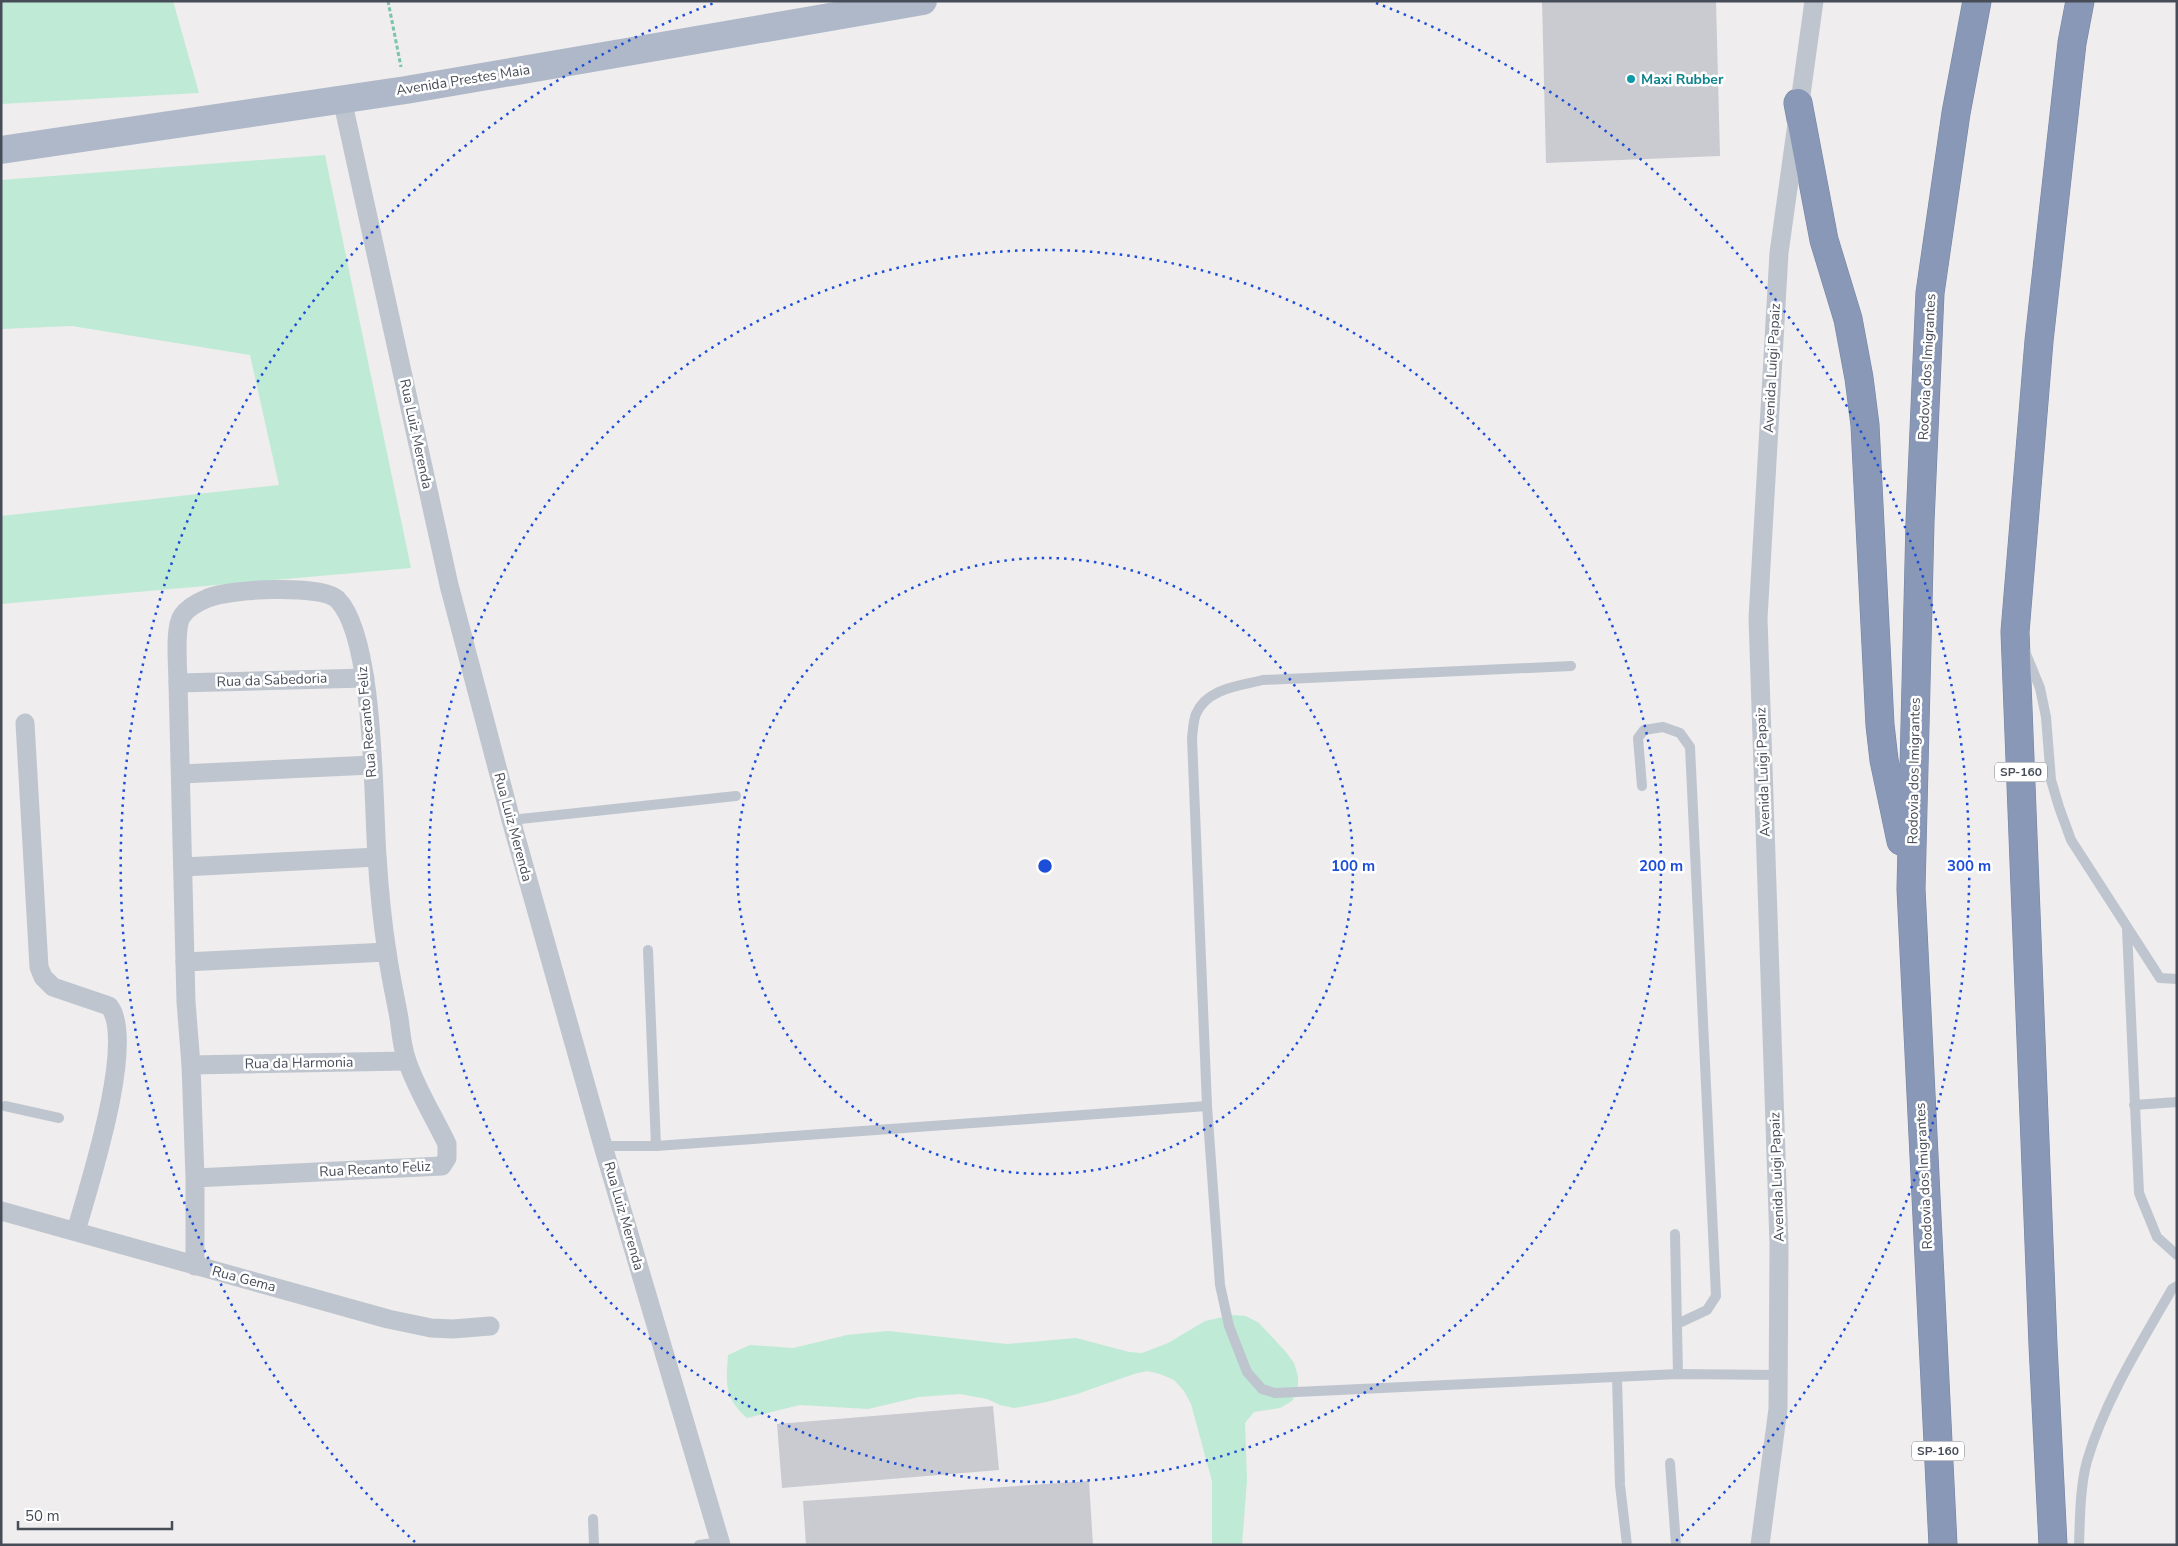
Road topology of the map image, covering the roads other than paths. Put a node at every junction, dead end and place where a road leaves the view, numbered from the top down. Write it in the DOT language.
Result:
graph roads {
  1 [pos="1814,1"];
  2 [pos="1976,1"];
  3 [pos="2080,1"];
  4 [pos="907,3"];
  5 [pos="342,99"];
  6 [pos="1798,103"];
  7 [pos="1,150"];
  8 [pos="2015,632"];
  9 [pos="1570,666"];
  10 [pos="365,678"];
  11 [pos="178,683"];
  12 [pos="25,723"];
  13 [pos="372,765"];
  14 [pos="181,774"];
  15 [pos="1642,786"];
  16 [pos="736,796"];
  17 [pos="511,820"];
  18 [pos="377,857"];
  19 [pos="183,867"];
  20 [pos="1911,889"];
  21 [pos="2127,927"];
  22 [pos="648,950"];
  23 [pos="387,952"];
  24 [pos="185,962"];
  25 [pos="2177,979"];
  26 [pos="407,1061"];
  27 [pos="191,1065"];
  28 [pos="2177,1102"];
  29 [pos="2134,1105"];
  30 [pos="1207,1106"];
  31 [pos="2,1109"];
  32 [pos="59,1118"];
  33 [pos="603,1146"];
  34 [pos="656,1146"];
  35 [pos="195,1178"];
  36 [pos="1,1211"];
  37 [pos="76,1231"];
  38 [pos="1675,1234"];
  39 [pos="2177,1256"];
  40 [pos="195,1266"];
  41 [pos="2175,1287"];
  42 [pos="1677,1324"];
  43 [pos="490,1326"];
  44 [pos="1678,1374"];
  45 [pos="1779,1375"];
  46 [pos="1617,1378"];
  47 [pos="1670,1463"];
  48 [pos="593,1519"];
  49 [pos="721,1544"];
  50 [pos="595,1545"];
  51 [pos="699,1545"];
  52 [pos="1627,1545"];
  53 [pos="1676,1545"];
  54 [pos="1760,1545"];
  55 [pos="1943,1545"];
  56 [pos="2053,1545"];
  57 [pos="2078,1545"];
  1 -- 6 [label="street, Avenida Luigi Papaiz"];
  2 -- 20 [label="highway, Rodovia dos Imigrantes / SP-160"];
  3 -- 8 [label="highway, SP-160"];
  4 -- 5 [label="main road, Avenida Prestes Maia"];
  5 -- 7 [label="main road, Avenida Prestes Maia"];
  5 -- 17 [label="street, Rua Luiz Merenda"];
  6 -- 20 [label="highway"];
  6 -- 45 [label="street, Avenida Luigi Papaiz"];
  8 -- 21 [label="lane"];
  8 -- 56 [label="highway, SP-160"];
  9 -- 30 [label="lane"];
  10 -- 11 [label="street, Rua da Sabedoria"];
  10 -- 11 [label="street, Rua Recanto Feliz"];
  10 -- 13 [label="street, Rua Recanto Feliz"];
  11 -- 14 [label="street, Rua Recanto Feliz"];
  12 -- 37 [label="street"];
  13 -- 14 [label="street"];
  13 -- 18 [label="street, Rua Recanto Feliz"];
  14 -- 19 [label="street, Rua Recanto Feliz"];
  15 -- 42 [label="lane"];
  16 -- 17 [label="lane"];
  17 -- 33 [label="street, Rua Luiz Merenda"];
  18 -- 19 [label="street"];
  18 -- 23 [label="street, Rua Recanto Feliz"];
  19 -- 24 [label="street, Rua Recanto Feliz"];
  20 -- 55 [label="highway, Rodovia dos Imigrantes / SP-160"];
  21 -- 25 [label="lane"];
  21 -- 29 [label="lane"];
  22 -- 34 [label="lane"];
  23 -- 24 [label="street"];
  23 -- 26 [label="street, Rua Recanto Feliz"];
  24 -- 27 [label="street, Rua Recanto Feliz"];
  26 -- 27 [label="street, Rua da Harmonia"];
  26 -- 35 [label="street, Rua Recanto Feliz"];
  27 -- 35 [label="street, Rua Recanto Feliz"];
  28 -- 29 [label="lane"];
  29 -- 39 [label="lane"];
  30 -- 34 [label="lane"];
  30 -- 46 [label="lane"];
  31 -- 32 [label="lane"];
  33 -- 34 [label="lane"];
  33 -- 49 [label="street, Rua Luiz Merenda"];
  35 -- 40 [label="street, Rua Recanto Feliz"];
  36 -- 37 [label="street, Rua Gema"];
  37 -- 40 [label="street, Rua Gema"];
  38 -- 42 [label="lane"];
  40 -- 43 [label="street, Rua Gema"];
  41 -- 57 [label="lane"];
  42 -- 44 [label="lane"];
  44 -- 45 [label="lane"];
  44 -- 46 [label="lane"];
  45 -- 54 [label="street, Avenida Luigi Papaiz"];
  46 -- 52 [label="lane"];
  47 -- 53 [label="lane"];
  48 -- 50 [label="lane"];
  49 -- 51 [label="lane"];
}
